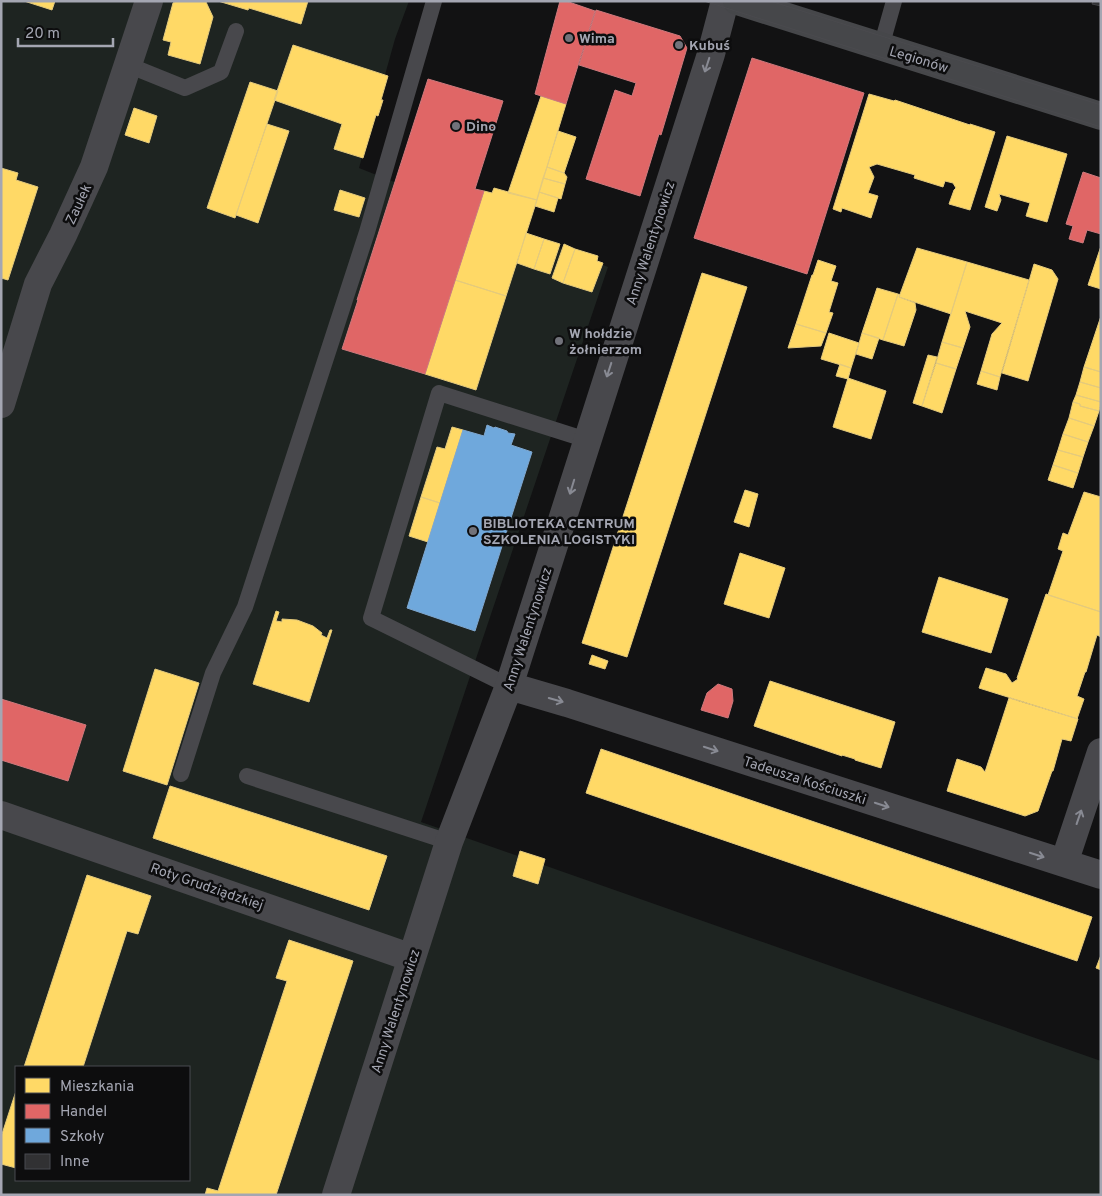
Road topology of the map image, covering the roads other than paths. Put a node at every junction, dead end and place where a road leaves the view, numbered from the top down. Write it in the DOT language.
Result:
graph roads {
  1 [pos="149,1"];
  2 [pos="434,1"];
  3 [pos="724,1"];
  4 [pos="737,1"];
  5 [pos="894,1"];
  6 [pos="236,31"];
  7 [pos="881,47"];
  8 [pos="128,65"];
  9 [pos="1101,116"];
  10 [pos="1,404"];
  11 [pos="586,440"];
  12 [pos="509,686"];
  13 [pos="1101,752"];
  14 [pos="181,774"];
  15 [pos="247,776"];
  16 [pos="1,815"];
  17 [pos="449,842"];
  18 [pos="1064,863"];
  19 [pos="1101,875"];
  20 [pos="412,958"];
  21 [pos="336,1195"];
  1 -- 8 [label="street, Zaułek"];
  2 -- 14 [label="lane"];
  3 -- 11 [label="street, Anny Walentynowicz, one-way"];
  4 -- 7 [label="street, Legionów"];
  5 -- 7 [label="lane"];
  6 -- 8 [label="lane"];
  7 -- 9 [label="street, Legionów"];
  8 -- 10 [label="street, Zaułek"];
  11 -- 12 [label="street, Anny Walentynowicz, one-way"];
  11 -- 12 [label="lane"];
  12 -- 17 [label="street, Anny Walentynowicz"];
  12 -- 18 [label="street, Tadeusza Kościuszki, one-way"];
  18 -- 13 [label="street, one-way"];
  15 -- 17 [label="lane"];
  16 -- 20 [label="street, Roty Grudziądzkiej"];
  17 -- 20 [label="street, Anny Walentynowicz"];
  18 -- 19 [label="street, Tadeusza Kościuszki"];
  20 -- 21 [label="street, Anny Walentynowicz"];
}
